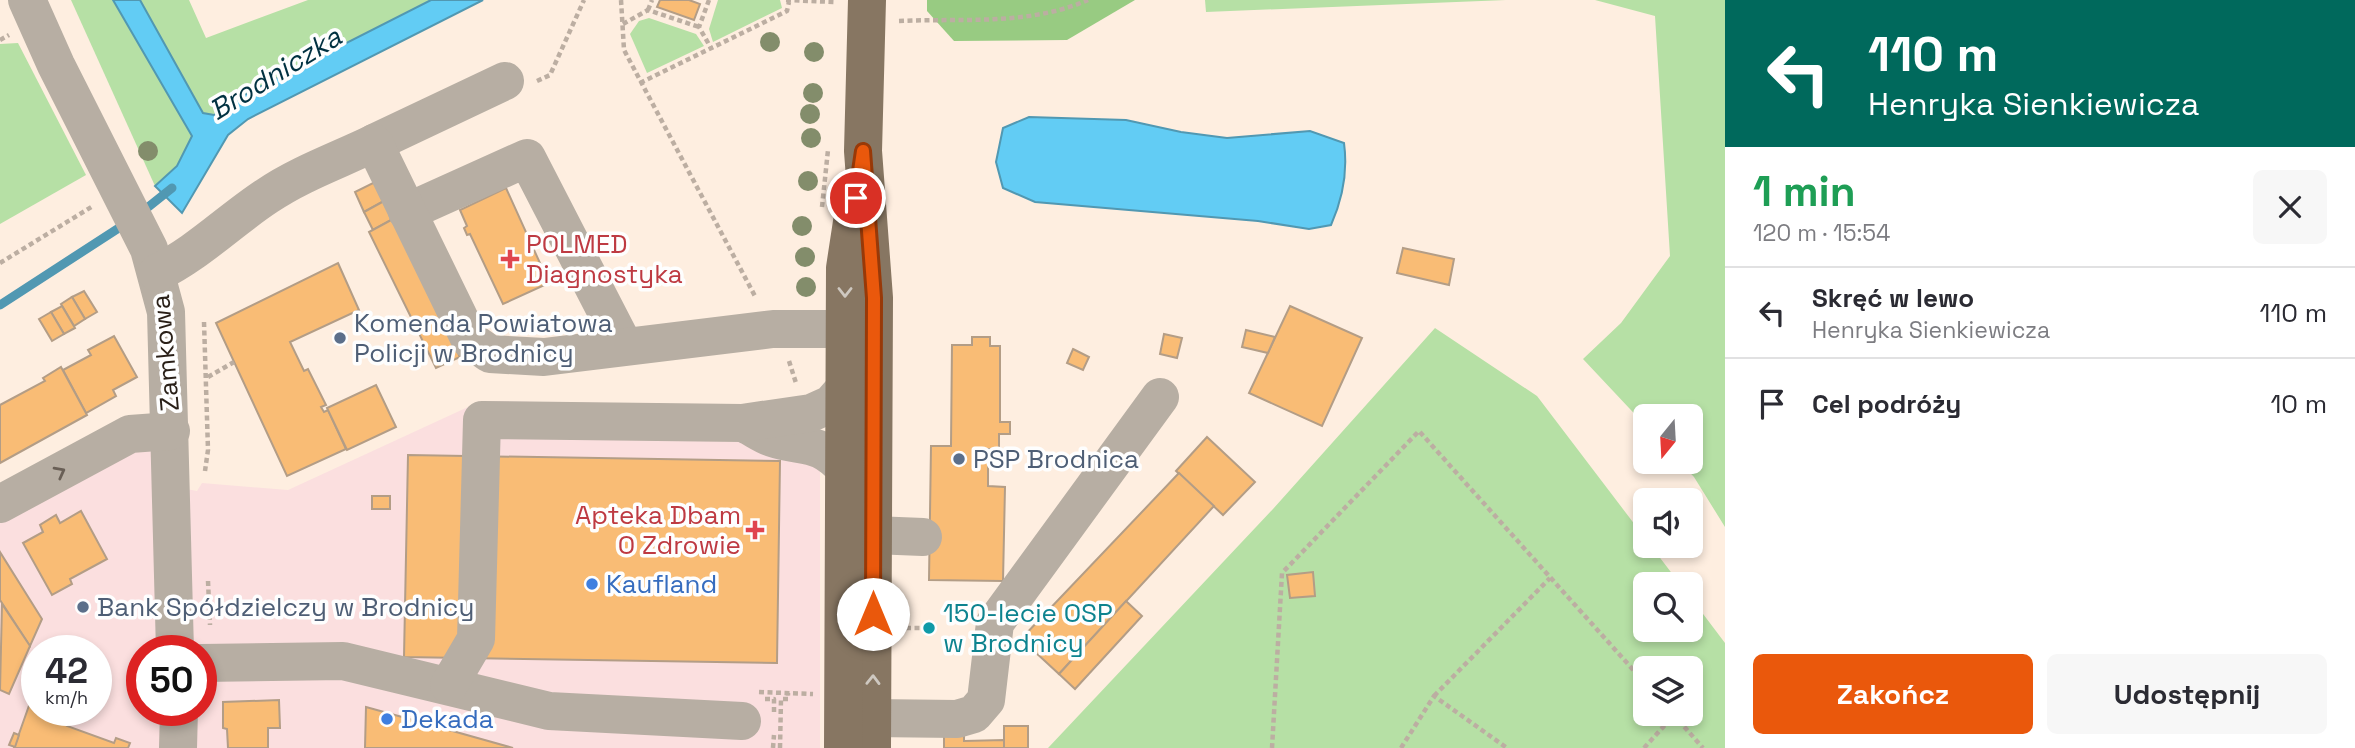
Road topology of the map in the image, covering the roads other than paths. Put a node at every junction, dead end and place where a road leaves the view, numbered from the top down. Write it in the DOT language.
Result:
graph roads {
  1 [pos="27,0"];
  2 [pos="855,9"];
  3 [pos="505,81"];
  4 [pos="374,143"];
  5 [pos="863,151"];
  6 [pos="407,212"];
  7 [pos="153,261"];
  8 [pos="845,329"];
  9 [pos="624,346"];
  10 [pos="845,388"];
  11 [pos="1160,397"];
  12 [pos="742,423"];
  13 [pos="171,430"];
  14 [pos="845,469"];
  15 [pos="0,504"];
  16 [pos="859,534"];
  17 [pos="923,537"];
  18 [pos="176,635"];
  19 [pos="217,663"];
  20 [pos="449,685"];
  21 [pos="749,706"];
  22 [pos="179,726"];
  23 [pos="858,733"];
  24 [pos="917,734"];
  25 [pos="178,748"];
  1 -- 7 [label="street, Zamkowa"];
  2 -- 5 [label="main road"];
  3 -- 4 [label="street"];
  4 -- 6 [label="street"];
  4 -- 7 [label="street"];
  5 -- 8 [label="main road, one-way"];
  5 -- 16 [label="main road"];
  6 -- 9 [label="street"];
  6 -- 9 [label="street"];
  7 -- 13 [label="street, Zamkowa"];
  8 -- 9 [label="street"];
  8 -- 10 [label="main road"];
  10 -- 12 [label="street"];
  10 -- 14 [label="main road"];
  11 -- 24 [label="street"];
  12 -- 14 [label="street"];
  12 -- 20 [label="street"];
  15 -- 13 [label="street, one-way"];
  13 -- 18 [label="street, Zamkowa"];
  14 -- 16 [label="main road"];
  16 -- 17 [label="street"];
  16 -- 23 [label="main road"];
  19 -- 20 [label="street"];
  20 -- 21 [label="street"];
  22 -- 25 [label="street"];
  23 -- 24 [label="street"];
}
